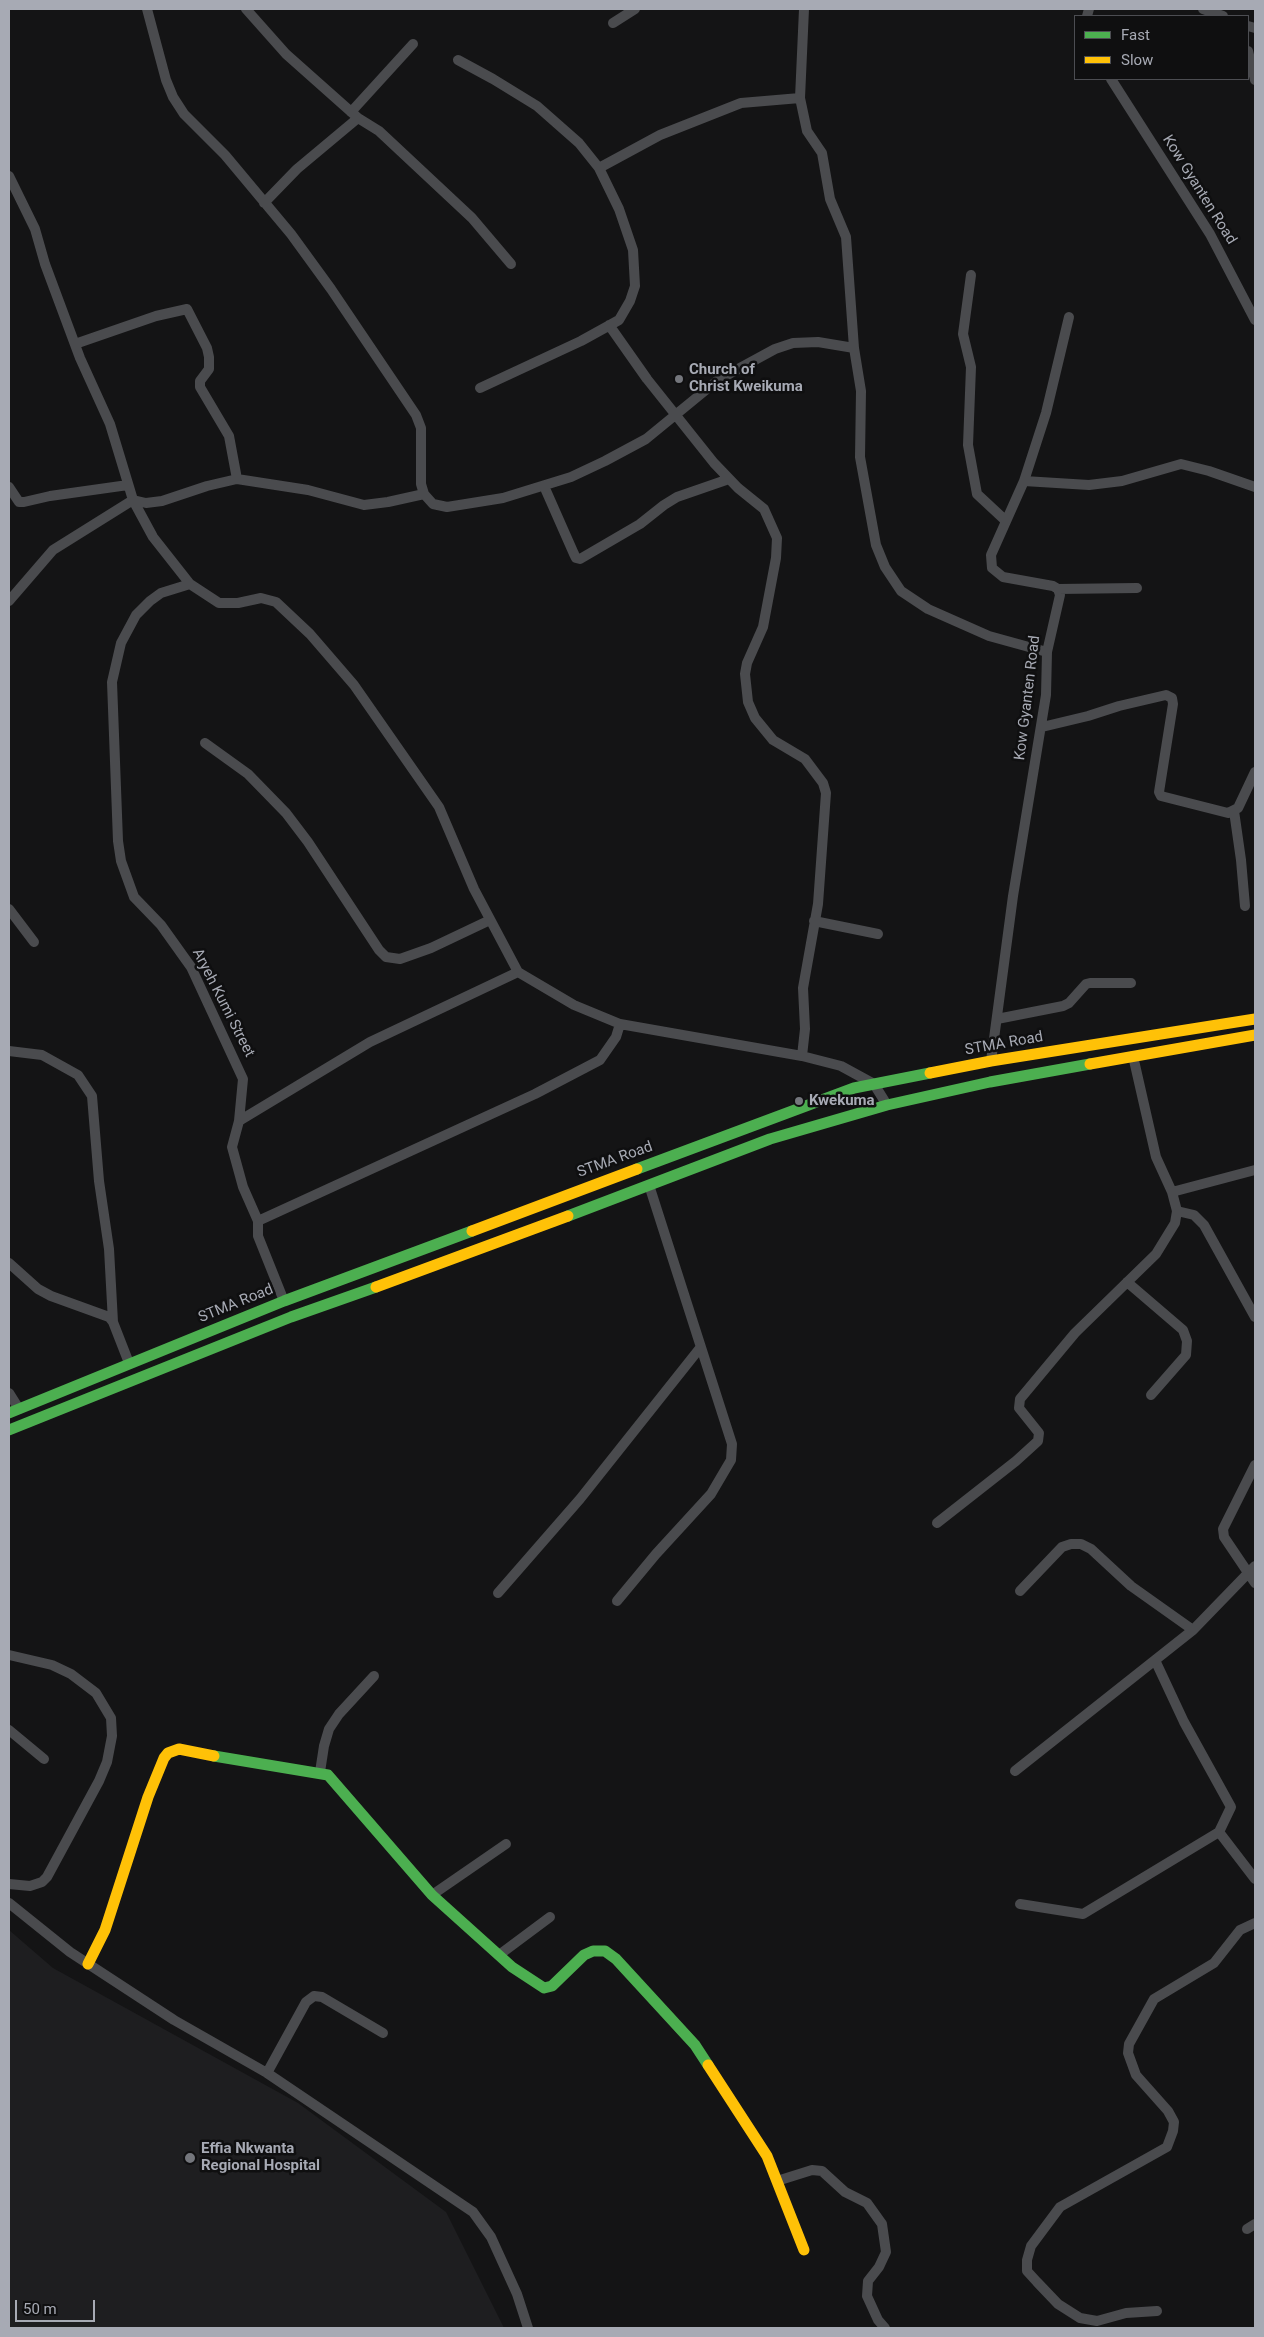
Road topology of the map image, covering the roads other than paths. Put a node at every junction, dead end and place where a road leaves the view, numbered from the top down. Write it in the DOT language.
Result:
graph roads {
  1 [pos="147,9"];
  2 [pos="246,9"];
  3 [pos="635,9"];
  4 [pos="804,9"];
  5 [pos="1203,9"];
  6 [pos="1220,15"];
  7 [pos="614,23"];
  8 [pos="413,44"];
  9 [pos="1249,55"];
  10 [pos="458,60"];
  11 [pos="1112,80"];
  12 [pos="1255,80"];
  13 [pos="800,98"];
  14 [pos="355,115"];
  15 [pos="599,168"];
  16 [pos="9,176"];
  17 [pos="14,198"];
  18 [pos="264,203"];
  19 [pos="511,264"];
  20 [pos="971,274"];
  21 [pos="1070,317"];
  22 [pos="1255,320"];
  23 [pos="609,325"];
  24 [pos="75,344"];
  25 [pos="854,348"];
  26 [pos="480,388"];
  27 [pos="676,416"];
  28 [pos="729,478"];
  29 [pos="237,479"];
  30 [pos="1024,481"];
  31 [pos="128,485"];
  32 [pos="544,486"];
  33 [pos="1255,487"];
  34 [pos="9,488"];
  35 [pos="424,494"];
  36 [pos="133,500"];
  37 [pos="1006,521"];
  38 [pos="190,584"];
  39 [pos="1137,588"];
  40 [pos="1058,589"];
  41 [pos="9,601"];
  42 [pos="1047,652"];
  43 [pos="1042,727"];
  44 [pos="205,743"];
  45 [pos="1255,772"];
  46 [pos="1234,812"];
  47 [pos="1245,906"];
  48 [pos="9,910"];
  49 [pos="490,920"];
  50 [pos="814,921"];
  51 [pos="878,934"];
  52 [pos="34,942"];
  53 [pos="518,972"];
  54 [pos="1131,983"];
  55 [pos="997,1019"];
  56 [pos="1255,1019"];
  57 [pos="620,1024"];
  58 [pos="1255,1036"];
  59 [pos="9,1051"];
  60 [pos="802,1056"];
  61 [pos="1133,1056"];
  62 [pos="991,1060"];
  63 [pos="874,1084"];
  64 [pos="887,1105"];
  65 [pos="240,1121"];
  66 [pos="1255,1170"];
  67 [pos="649,1185"];
  68 [pos="1172,1192"];
  69 [pos="1177,1211"];
  70 [pos="258,1221"];
  71 [pos="9,1263"];
  72 [pos="1128,1282"];
  73 [pos="284,1301"];
  74 [pos="1255,1317"];
  75 [pos="113,1322"];
  76 [pos="700,1348"];
  77 [pos="129,1363"];
  78 [pos="9,1393"];
  79 [pos="1151,1395"];
  80 [pos="14,1411"];
  81 [pos="9,1430"];
  82 [pos="1255,1465"];
  83 [pos="936,1523"];
  84 [pos="1252,1569"];
  85 [pos="1255,1583"];
  86 [pos="1020,1591"];
  87 [pos="498,1593"];
  88 [pos="617,1601"];
  89 [pos="1193,1630"];
  90 [pos="9,1656"];
  91 [pos="1155,1660"];
  92 [pos="374,1676"];
  93 [pos="9,1730"];
  94 [pos="44,1759"];
  95 [pos="1015,1771"];
  96 [pos="320,1772"];
  97 [pos="1219,1832"];
  98 [pos="506,1844"];
  99 [pos="1255,1879"];
  100 [pos="9,1884"];
  101 [pos="432,1895"];
  102 [pos="9,1903"];
  103 [pos="1020,1904"];
  104 [pos="550,1917"];
  105 [pos="1255,1923"];
  106 [pos="499,1955"];
  107 [pos="88,1964"];
  108 [pos="384,2033"];
  109 [pos="267,2073"];
  110 [pos="777,2181"];
  111 [pos="804,2250"];
  112 [pos="1157,2310"];
  113 [pos="1080,2318"];
  114 [pos="528,2328"];
  115 [pos="885,2328"];
  116 [pos="1085,2328"];
  1 -- 18 [label="street"];
  2 -- 14 [label="street"];
  3 -- 7 [label="street"];
  4 -- 13 [label="street"];
  5 -- 6 [label="street"];
  8 -- 14 [label="street"];
  9 -- 12 [label="street"];
  10 -- 15 [label="street"];
  11 -- 22 [label="street, Kow Gyanten Road"];
  13 -- 15 [label="street"];
  13 -- 25 [label="street"];
  14 -- 18 [label="street"];
  14 -- 19 [label="street"];
  15 -- 23 [label="street"];
  16 -- 17 [label="street"];
  17 -- 24 [label="street"];
  18 -- 35 [label="street"];
  20 -- 37 [label="street"];
  21 -- 30 [label="street"];
  23 -- 26 [label="street"];
  23 -- 27 [label="street"];
  24 -- 29 [label="street"];
  24 -- 31 [label="street"];
  25 -- 27 [label="street"];
  25 -- 42 [label="street"];
  27 -- 28 [label="street"];
  27 -- 32 [label="street"];
  28 -- 32 [label="street"];
  28 -- 50 [label="street"];
  29 -- 35 [label="street"];
  29 -- 36 [label="street"];
  30 -- 33 [label="street"];
  30 -- 37 [label="street"];
  31 -- 34 [label="street"];
  31 -- 36 [label="street"];
  32 -- 35 [label="street"];
  36 -- 38 [label="street"];
  36 -- 41 [label="street"];
  37 -- 40 [label="street"];
  38 -- 49 [label="street"];
  38 -- 65 [label="street, Aryeh Kumi Street"];
  39 -- 40 [label="street"];
  40 -- 42 [label="street, Kow Gyanten Road"];
  42 -- 43 [label="street, Kow Gyanten Road"];
  43 -- 46 [label="street"];
  43 -- 55 [label="street, Kow Gyanten Road"];
  44 -- 49 [label="street"];
  45 -- 46 [label="street"];
  46 -- 47 [label="street"];
  48 -- 52 [label="street"];
  49 -- 53 [label="street"];
  50 -- 51 [label="street"];
  50 -- 60 [label="street"];
  53 -- 57 [label="street"];
  53 -- 65 [label="street"];
  54 -- 55 [label="street"];
  55 -- 62 [label="street, Kow Gyanten Road"];
  56 -- 62 [label="main road, STMA Road"];
  57 -- 60 [label="street"];
  57 -- 70 [label="street"];
  58 -- 61 [label="main road"];
  59 -- 75 [label="street"];
  60 -- 63 [label="street"];
  61 -- 64 [label="main road"];
  61 -- 68 [label="street"];
  62 -- 63 [label="main road, STMA Road"];
  63 -- 64 [label="street"];
  63 -- 73 [label="main road, STMA Road"];
  64 -- 67 [label="main road"];
  65 -- 70 [label="street, Aryeh Kumi Street"];
  66 -- 68 [label="street"];
  67 -- 76 [label="street"];
  67 -- 81 [label="main road"];
  68 -- 69 [label="street"];
  69 -- 72 [label="street"];
  69 -- 74 [label="street"];
  70 -- 73 [label="street, Aryeh Kumi Street"];
  71 -- 75 [label="street"];
  72 -- 79 [label="street"];
  72 -- 83 [label="street"];
  73 -- 77 [label="main road, STMA Road"];
  75 -- 77 [label="street"];
  76 -- 87 [label="street"];
  76 -- 88 [label="street"];
  77 -- 80 [label="main road, STMA Road"];
  78 -- 80 [label="street"];
  82 -- 84 [label="street"];
  84 -- 85 [label="street"];
  84 -- 89 [label="street"];
  86 -- 89 [label="street"];
  89 -- 91 [label="street"];
  90 -- 100 [label="street"];
  91 -- 95 [label="street"];
  91 -- 97 [label="street"];
  92 -- 96 [label="street"];
  93 -- 94 [label="street"];
  96 -- 101 [label="main road"];
  96 -- 107 [label="main road"];
  97 -- 99 [label="street"];
  97 -- 103 [label="street"];
  98 -- 101 [label="street"];
  101 -- 106 [label="main road"];
  102 -- 107 [label="street"];
  104 -- 106 [label="street"];
  105 -- 113 [label="street"];
  106 -- 110 [label="main road"];
  107 -- 109 [label="street"];
  108 -- 109 [label="street"];
  109 -- 114 [label="street"];
  110 -- 111 [label="main road"];
  110 -- 115 [label="street"];
  112 -- 113 [label="street"];
  113 -- 116 [label="street"];
}
